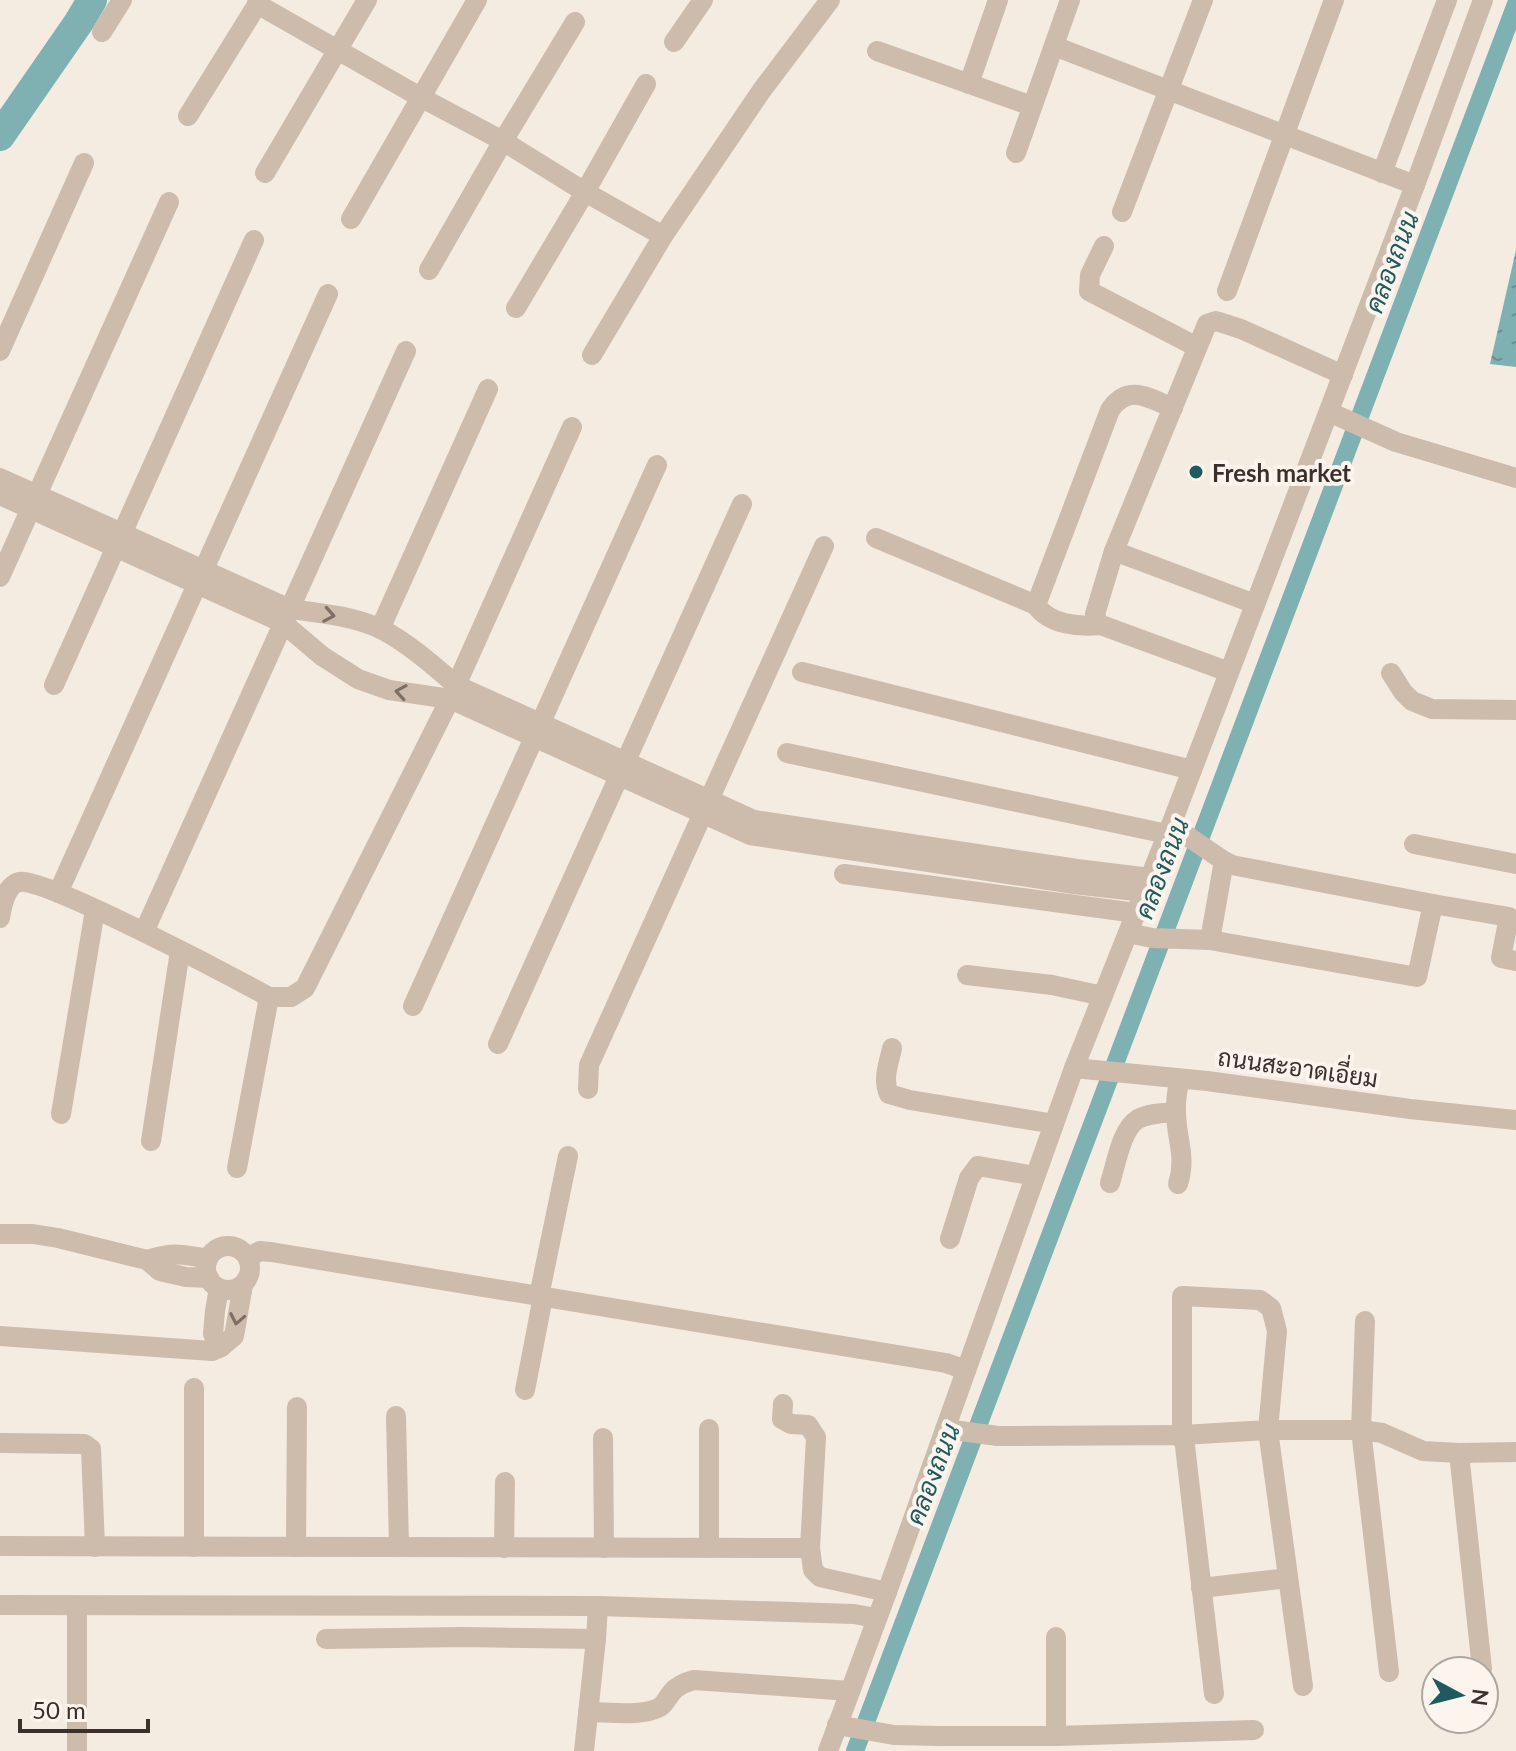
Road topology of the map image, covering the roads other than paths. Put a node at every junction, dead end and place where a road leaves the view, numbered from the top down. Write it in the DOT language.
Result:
graph roads {
  1 [pos="122,0"];
  2 [pos="367,0"];
  3 [pos="477,0"];
  4 [pos="703,0"];
  5 [pos="830,0"];
  6 [pos="998,0"];
  7 [pos="1070,0"];
  8 [pos="1203,0"];
  9 [pos="1334,0"];
  10 [pos="1447,0"];
  11 [pos="1483,0"];
  12 [pos="259,2"];
  13 [pos="575,22"];
  14 [pos="102,32"];
  15 [pos="674,42"];
  16 [pos="1054,46"];
  17 [pos="338,49"];
  18 [pos="877,51"];
  19 [pos="646,84"];
  20 [pos="969,84"];
  21 [pos="1169,90"];
  22 [pos="420,97"];
  23 [pos="1032,106"];
  24 [pos="188,116"];
  25 [pos="1285,135"];
  26 [pos="503,141"];
  27 [pos="1016,153"];
  28 [pos="84,163"];
  29 [pos="265,173"];
  30 [pos="1382,173"];
  31 [pos="1415,185"];
  32 [pos="585,192"];
  33 [pos="169,202"];
  34 [pos="1122,212"];
  35 [pos="351,219"];
  36 [pos="663,236"];
  37 [pos="254,240"];
  38 [pos="1104,246"];
  39 [pos="429,270"];
  40 [pos="1227,291"];
  41 [pos="328,294"];
  42 [pos="516,308"];
  43 [pos="1197,347"];
  44 [pos="0,351"];
  45 [pos="406,351"];
  46 [pos="592,355"];
  47 [pos="1343,375"];
  48 [pos="488,389"];
  49 [pos="1173,408"];
  50 [pos="1335,415"];
  51 [pos="572,427"];
  52 [pos="657,465"];
  53 [pos="0,478"];
  54 [pos="1516,478"];
  55 [pos="0,495"];
  56 [pos="34,502"];
  57 [pos="742,504"];
  58 [pos="876,538"];
  59 [pos="119,540"];
  60 [pos="824,546"];
  61 [pos="1114,551"];
  62 [pos="0,577"];
  63 [pos="201,577"];
  64 [pos="1255,604"];
  65 [pos="1036,605"];
  66 [pos="287,616"];
  67 [pos="1101,625"];
  68 [pos="380,629"];
  69 [pos="802,672"];
  70 [pos="1229,672"];
  71 [pos="1391,673"];
  72 [pos="54,685"];
  73 [pos="453,692"];
  74 [pos="1516,710"];
  75 [pos="538,730"];
  76 [pos="787,753"];
  77 [pos="623,769"];
  78 [pos="1192,770"];
  79 [pos="706,806"];
  80 [pos="1175,831"];
  81 [pos="1414,844"];
  82 [pos="1219,858"];
  83 [pos="1516,864"];
  84 [pos="844,874"];
  85 [pos="1147,885"];
  86 [pos="58,893"];
  87 [pos="1433,904"];
  88 [pos="95,910"];
  89 [pos="1136,913"];
  90 [pos="0,918"];
  91 [pos="144,932"];
  92 [pos="1128,933"];
  93 [pos="1210,940"];
  94 [pos="180,951"];
  95 [pos="1516,961"];
  96 [pos="967,975"];
  97 [pos="1103,996"];
  98 [pos="269,997"];
  99 [pos="413,1006"];
  100 [pos="498,1044"];
  101 [pos="892,1048"];
  102 [pos="1084,1069"];
  103 [pos="1169,1078"];
  104 [pos="588,1089"];
  105 [pos="1176,1112"];
  106 [pos="61,1114"];
  107 [pos="1516,1120"];
  108 [pos="1054,1124"];
  109 [pos="151,1141"];
  110 [pos="568,1156"];
  111 [pos="237,1168"];
  112 [pos="1035,1176"];
  113 [pos="1110,1183"];
  114 [pos="1178,1184"];
  115 [pos="0,1234"];
  116 [pos="950,1239"];
  117 [pos="249,1257"];
  118 [pos="212,1275"];
  119 [pos="243,1285"];
  120 [pos="541,1297"];
  121 [pos="1365,1321"];
  122 [pos="0,1336"];
  123 [pos="221,1347"];
  124 [pos="966,1370"];
  125 [pos="194,1388"];
  126 [pos="525,1390"];
  127 [pos="783,1404"];
  128 [pos="297,1407"];
  129 [pos="396,1416"];
  130 [pos="709,1429"];
  131 [pos="953,1430"];
  132 [pos="1268,1430"];
  133 [pos="1361,1430"];
  134 [pos="1182,1435"];
  135 [pos="603,1438"];
  136 [pos="0,1443"];
  137 [pos="1516,1452"];
  138 [pos="1459,1453"];
  139 [pos="505,1482"];
  140 [pos="0,1546"];
  141 [pos="95,1547"];
  142 [pos="194,1547"];
  143 [pos="296,1547"];
  144 [pos="399,1547"];
  145 [pos="504,1548"];
  146 [pos="604,1548"];
  147 [pos="709,1548"];
  148 [pos="810,1548"];
  149 [pos="1288,1578"];
  150 [pos="1201,1588"];
  151 [pos="887,1592"];
  152 [pos="0,1605"];
  153 [pos="598,1606"];
  154 [pos="77,1607"];
  155 [pos="876,1618"];
  156 [pos="1056,1637"];
  157 [pos="326,1639"];
  158 [pos="596,1639"];
  159 [pos="1481,1655"];
  160 [pos="1389,1672"];
  161 [pos="1303,1686"];
  162 [pos="850,1691"];
  163 [pos="1214,1694"];
  164 [pos="588,1712"];
  165 [pos="843,1726"];
  166 [pos="1254,1730"];
  167 [pos="1056,1736"];
  168 [pos="77,1751"];
  169 [pos="584,1751"];
  170 [pos="828,1751"];
  1 -- 14 [label="street"];
  2 -- 17 [label="street"];
  3 -- 22 [label="street"];
  4 -- 15 [label="street"];
  5 -- 36 [label="street"];
  6 -- 20 [label="street"];
  7 -- 16 [label="street"];
  8 -- 21 [label="street"];
  9 -- 25 [label="street"];
  10 -- 30 [label="street"];
  11 -- 31 [label="street"];
  12 -- 17 [label="street"];
  12 -- 24 [label="street"];
  13 -- 26 [label="street"];
  16 -- 21 [label="street"];
  16 -- 23 [label="street"];
  17 -- 22 [label="street"];
  17 -- 29 [label="street"];
  18 -- 20 [label="street"];
  19 -- 32 [label="street"];
  20 -- 23 [label="street"];
  21 -- 25 [label="street"];
  21 -- 34 [label="street"];
  22 -- 26 [label="street"];
  22 -- 35 [label="street"];
  23 -- 27 [label="street"];
  25 -- 30 [label="street"];
  25 -- 40 [label="street"];
  26 -- 32 [label="street"];
  26 -- 39 [label="street"];
  28 -- 44 [label="street"];
  30 -- 31 [label="street"];
  31 -- 47 [label="street"];
  32 -- 36 [label="street"];
  32 -- 42 [label="street"];
  33 -- 56 [label="street"];
  36 -- 46 [label="street"];
  37 -- 59 [label="street"];
  38 -- 43 [label="street"];
  41 -- 63 [label="street"];
  43 -- 47 [label="street"];
  43 -- 49 [label="street"];
  45 -- 66 [label="street"];
  47 -- 50 [label="street"];
  48 -- 68 [label="street"];
  49 -- 61 [label="street"];
  49 -- 65 [label="street"];
  50 -- 54 [label="street"];
  50 -- 64 [label="street"];
  51 -- 73 [label="street"];
  52 -- 75 [label="street"];
  53 -- 56 [label="street"];
  55 -- 56 [label="street"];
  56 -- 59 [label="street"];
  56 -- 62 [label="street"];
  57 -- 77 [label="street"];
  58 -- 65 [label="street"];
  59 -- 63 [label="street"];
  59 -- 72 [label="street"];
  60 -- 79 [label="street"];
  61 -- 64 [label="street"];
  61 -- 67 [label="street"];
  63 -- 66 [label="street"];
  63 -- 86 [label="street"];
  64 -- 70 [label="street"];
  65 -- 67 [label="street"];
  66 -- 68 [label="street, one-way"];
  73 -- 66 [label="street, one-way"];
  66 -- 91 [label="street"];
  67 -- 70 [label="street"];
  68 -- 73 [label="street"];
  69 -- 78 [label="street"];
  70 -- 78 [label="street"];
  71 -- 74 [label="street"];
  73 -- 75 [label="street"];
  73 -- 98 [label="street"];
  75 -- 77 [label="street"];
  75 -- 99 [label="street"];
  76 -- 80 [label="street"];
  77 -- 79 [label="street"];
  77 -- 100 [label="street"];
  78 -- 80 [label="street"];
  79 -- 85 [label="street"];
  79 -- 104 [label="street"];
  80 -- 82 [label="street"];
  80 -- 85 [label="street"];
  81 -- 83 [label="street"];
  82 -- 87 [label="street"];
  82 -- 93 [label="street"];
  84 -- 89 [label="street"];
  85 -- 89 [label="street"];
  86 -- 88 [label="street"];
  86 -- 90 [label="street"];
  87 -- 93 [label="street"];
  87 -- 95 [label="street"];
  88 -- 91 [label="street"];
  88 -- 106 [label="street"];
  89 -- 92 [label="street"];
  91 -- 94 [label="street"];
  92 -- 93 [label="street"];
  92 -- 97 [label="street"];
  94 -- 98 [label="street"];
  94 -- 109 [label="street"];
  96 -- 97 [label="street"];
  97 -- 102 [label="street"];
  98 -- 111 [label="street"];
  101 -- 108 [label="street"];
  102 -- 103 [label="street, ถนนสะอาดเอี่ยม"];
  102 -- 108 [label="street"];
  103 -- 105 [label="street"];
  103 -- 107 [label="street, ถนนสะอาดเอี่ยม"];
  105 -- 113 [label="street"];
  105 -- 114 [label="street"];
  108 -- 112 [label="street"];
  110 -- 120 [label="street"];
  112 -- 116 [label="street"];
  112 -- 124 [label="street"];
  115 -- 118 [label="street"];
  117 -- 118 [label="street"];
  117 -- 119 [label="street"];
  117 -- 120 [label="street"];
  118 -- 119 [label="street"];
  118 -- 123 [label="street"];
  119 -- 123 [label="street, one-way"];
  120 -- 124 [label="street"];
  120 -- 126 [label="street"];
  121 -- 133 [label="street"];
  122 -- 123 [label="street"];
  124 -- 131 [label="street"];
  125 -- 142 [label="street"];
  127 -- 148 [label="street"];
  128 -- 143 [label="street"];
  129 -- 144 [label="street"];
  130 -- 147 [label="street"];
  131 -- 134 [label="street"];
  131 -- 151 [label="street"];
  132 -- 133 [label="street"];
  132 -- 134 [label="street"];
  132 -- 134 [label="street"];
  132 -- 149 [label="street"];
  133 -- 138 [label="street"];
  133 -- 160 [label="street"];
  134 -- 150 [label="street"];
  135 -- 146 [label="street"];
  136 -- 141 [label="street"];
  137 -- 138 [label="street"];
  138 -- 159 [label="street"];
  139 -- 145 [label="street"];
  140 -- 141 [label="street"];
  141 -- 142 [label="street"];
  142 -- 143 [label="street"];
  143 -- 144 [label="street"];
  144 -- 145 [label="street"];
  145 -- 146 [label="street"];
  146 -- 147 [label="street"];
  147 -- 148 [label="street"];
  148 -- 151 [label="street"];
  149 -- 150 [label="street"];
  149 -- 161 [label="street"];
  150 -- 163 [label="street"];
  151 -- 155 [label="street"];
  152 -- 154 [label="street"];
  153 -- 154 [label="street"];
  153 -- 155 [label="street"];
  153 -- 158 [label="street"];
  154 -- 168 [label="street"];
  155 -- 162 [label="street"];
  156 -- 167 [label="street"];
  157 -- 158 [label="street"];
  158 -- 164 [label="street"];
  162 -- 164 [label="street"];
  162 -- 165 [label="street"];
  164 -- 169 [label="street"];
  165 -- 167 [label="street"];
  165 -- 170 [label="street"];
  166 -- 167 [label="street"];
}
